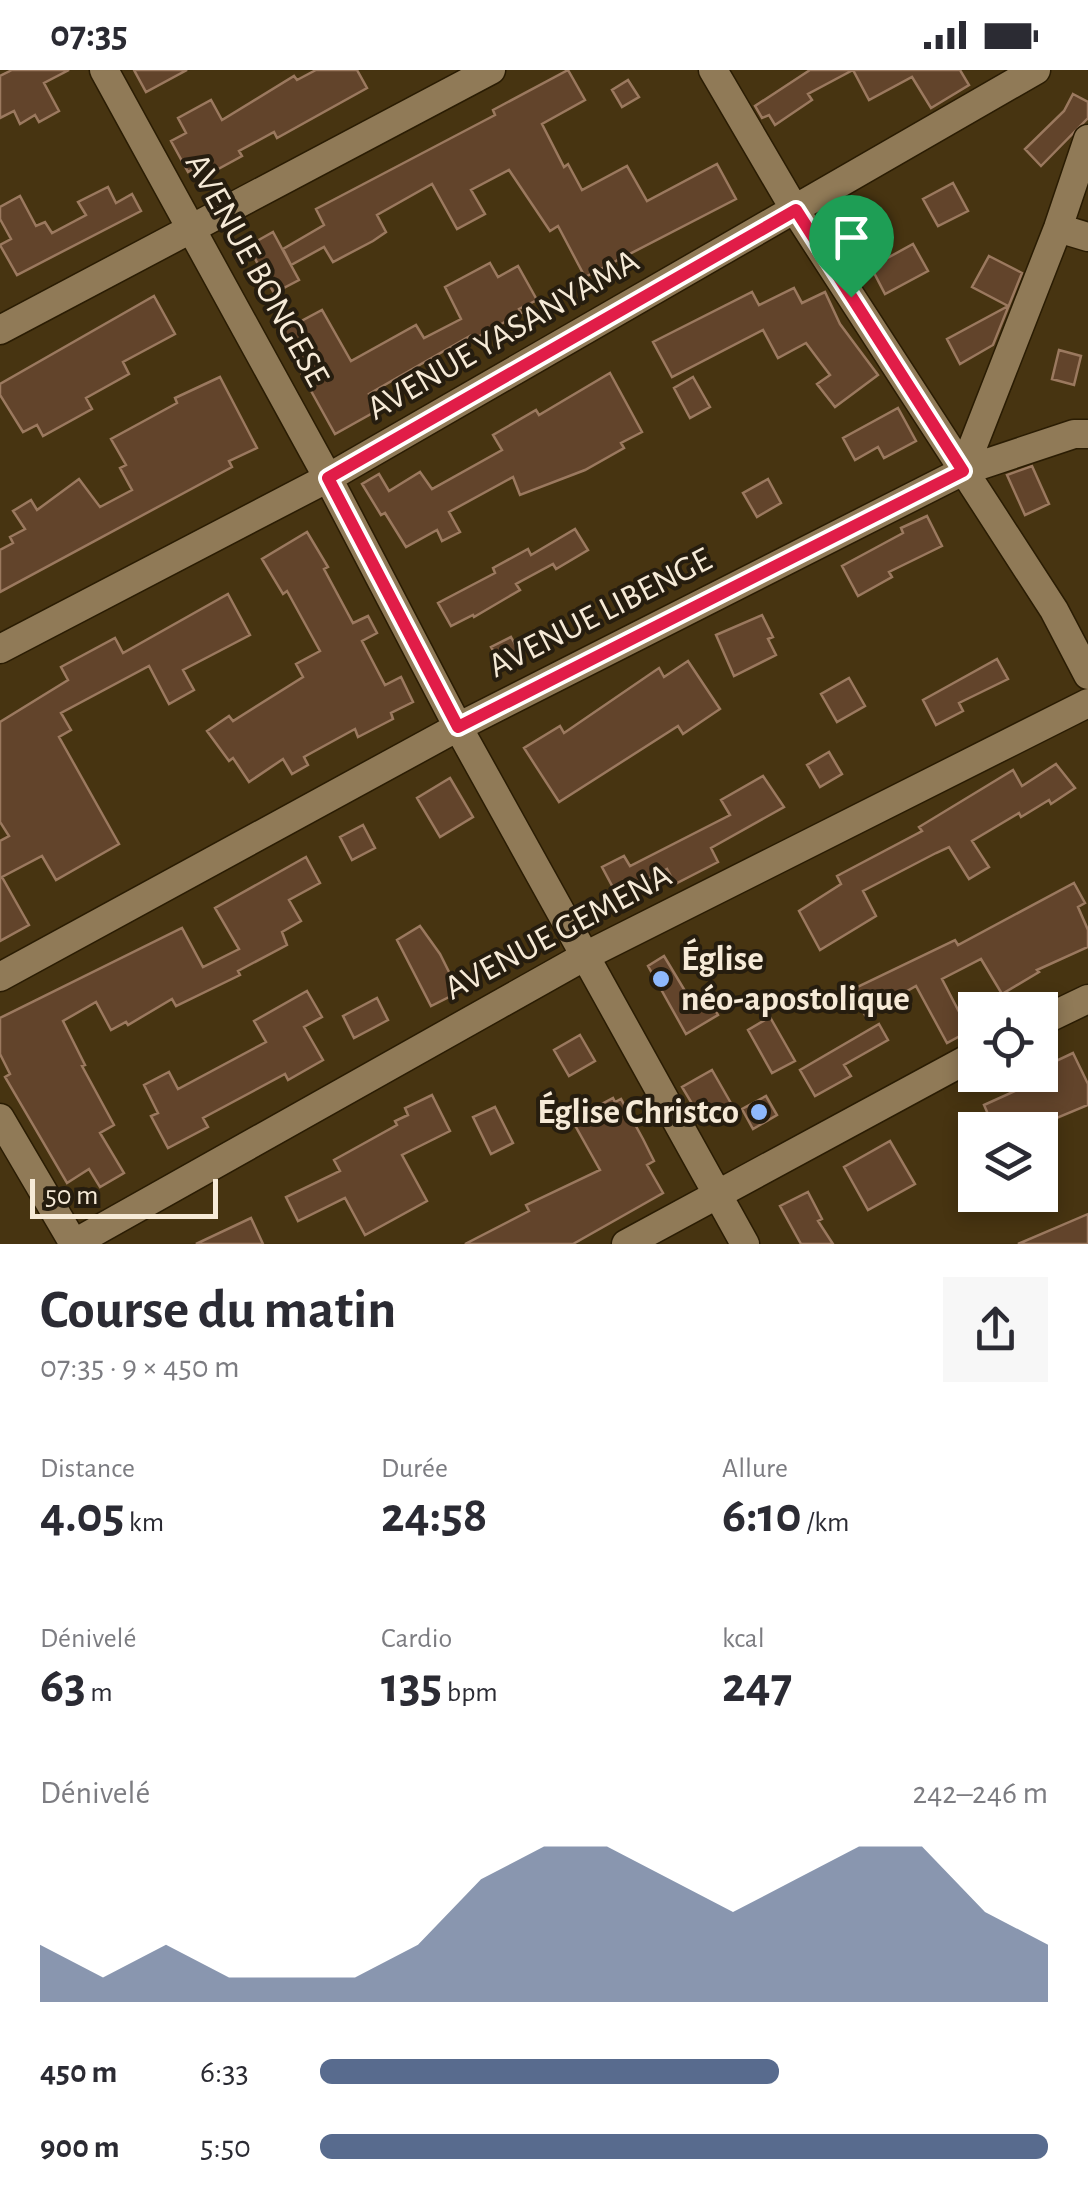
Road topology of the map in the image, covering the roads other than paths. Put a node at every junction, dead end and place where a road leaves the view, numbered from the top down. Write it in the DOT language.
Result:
graph roads {
  1 [pos="104,70"];
  2 [pos="492,70"];
  3 [pos="713,70"];
  4 [pos="1036,70"];
  5 [pos="1088,139"];
  6 [pos="796,210"];
  7 [pos="192,227"];
  8 [pos="1058,228"];
  9 [pos="1088,237"];
  10 [pos="0,330"];
  11 [pos="1088,434"];
  12 [pos="963,471"];
  13 [pos="328,478"];
  14 [pos="1054,610"];
  15 [pos="1088,618"];
  16 [pos="0,649"];
  17 [pos="1088,675"];
  18 [pos="1088,703"];
  19 [pos="458,727"];
  20 [pos="586,955"];
  21 [pos="0,977"];
  22 [pos="1088,999"];
  23 [pos="1058,1013"];
  24 [pos="958,1063"];
  25 [pos="0,1118"];
  26 [pos="716,1194"];
  27 [pos="74,1244"];
  28 [pos="626,1244"];
  29 [pos="744,1244"];
  1 -- 7 [label="street, AVENUE BONGESE"];
  2 -- 7 [label="street"];
  3 -- 6 [label="street"];
  4 -- 6 [label="street, AVENUE YASANYAMA"];
  5 -- 8 [label="street"];
  6 -- 12 [label="street"];
  6 -- 13 [label="street, AVENUE YASANYAMA"];
  7 -- 10 [label="street"];
  7 -- 13 [label="street, AVENUE BONGESE"];
  8 -- 9 [label="street"];
  8 -- 12 [label="street"];
  11 -- 12 [label="street, AVENUE LIBENGE"];
  12 -- 14 [label="street"];
  12 -- 19 [label="street, AVENUE LIBENGE"];
  13 -- 16 [label="street, AVENUE YASANYAMA"];
  13 -- 19 [label="street, AVENUE BONGESE"];
  14 -- 15 [label="street"];
  14 -- 17 [label="street"];
  18 -- 20 [label="street, AVENUE GEMENA"];
  19 -- 20 [label="street, AVENUE BONGESE"];
  19 -- 21 [label="street, AVENUE LIBENGE"];
  20 -- 26 [label="street, AVENUE BONGESE"];
  20 -- 27 [label="street, AVENUE GEMENA"];
  22 -- 23 [label="street"];
  24 -- 26 [label="street"];
  25 -- 27 [label="street"];
  26 -- 28 [label="street"];
  26 -- 29 [label="street, AVENUE BONGESE"];
}
